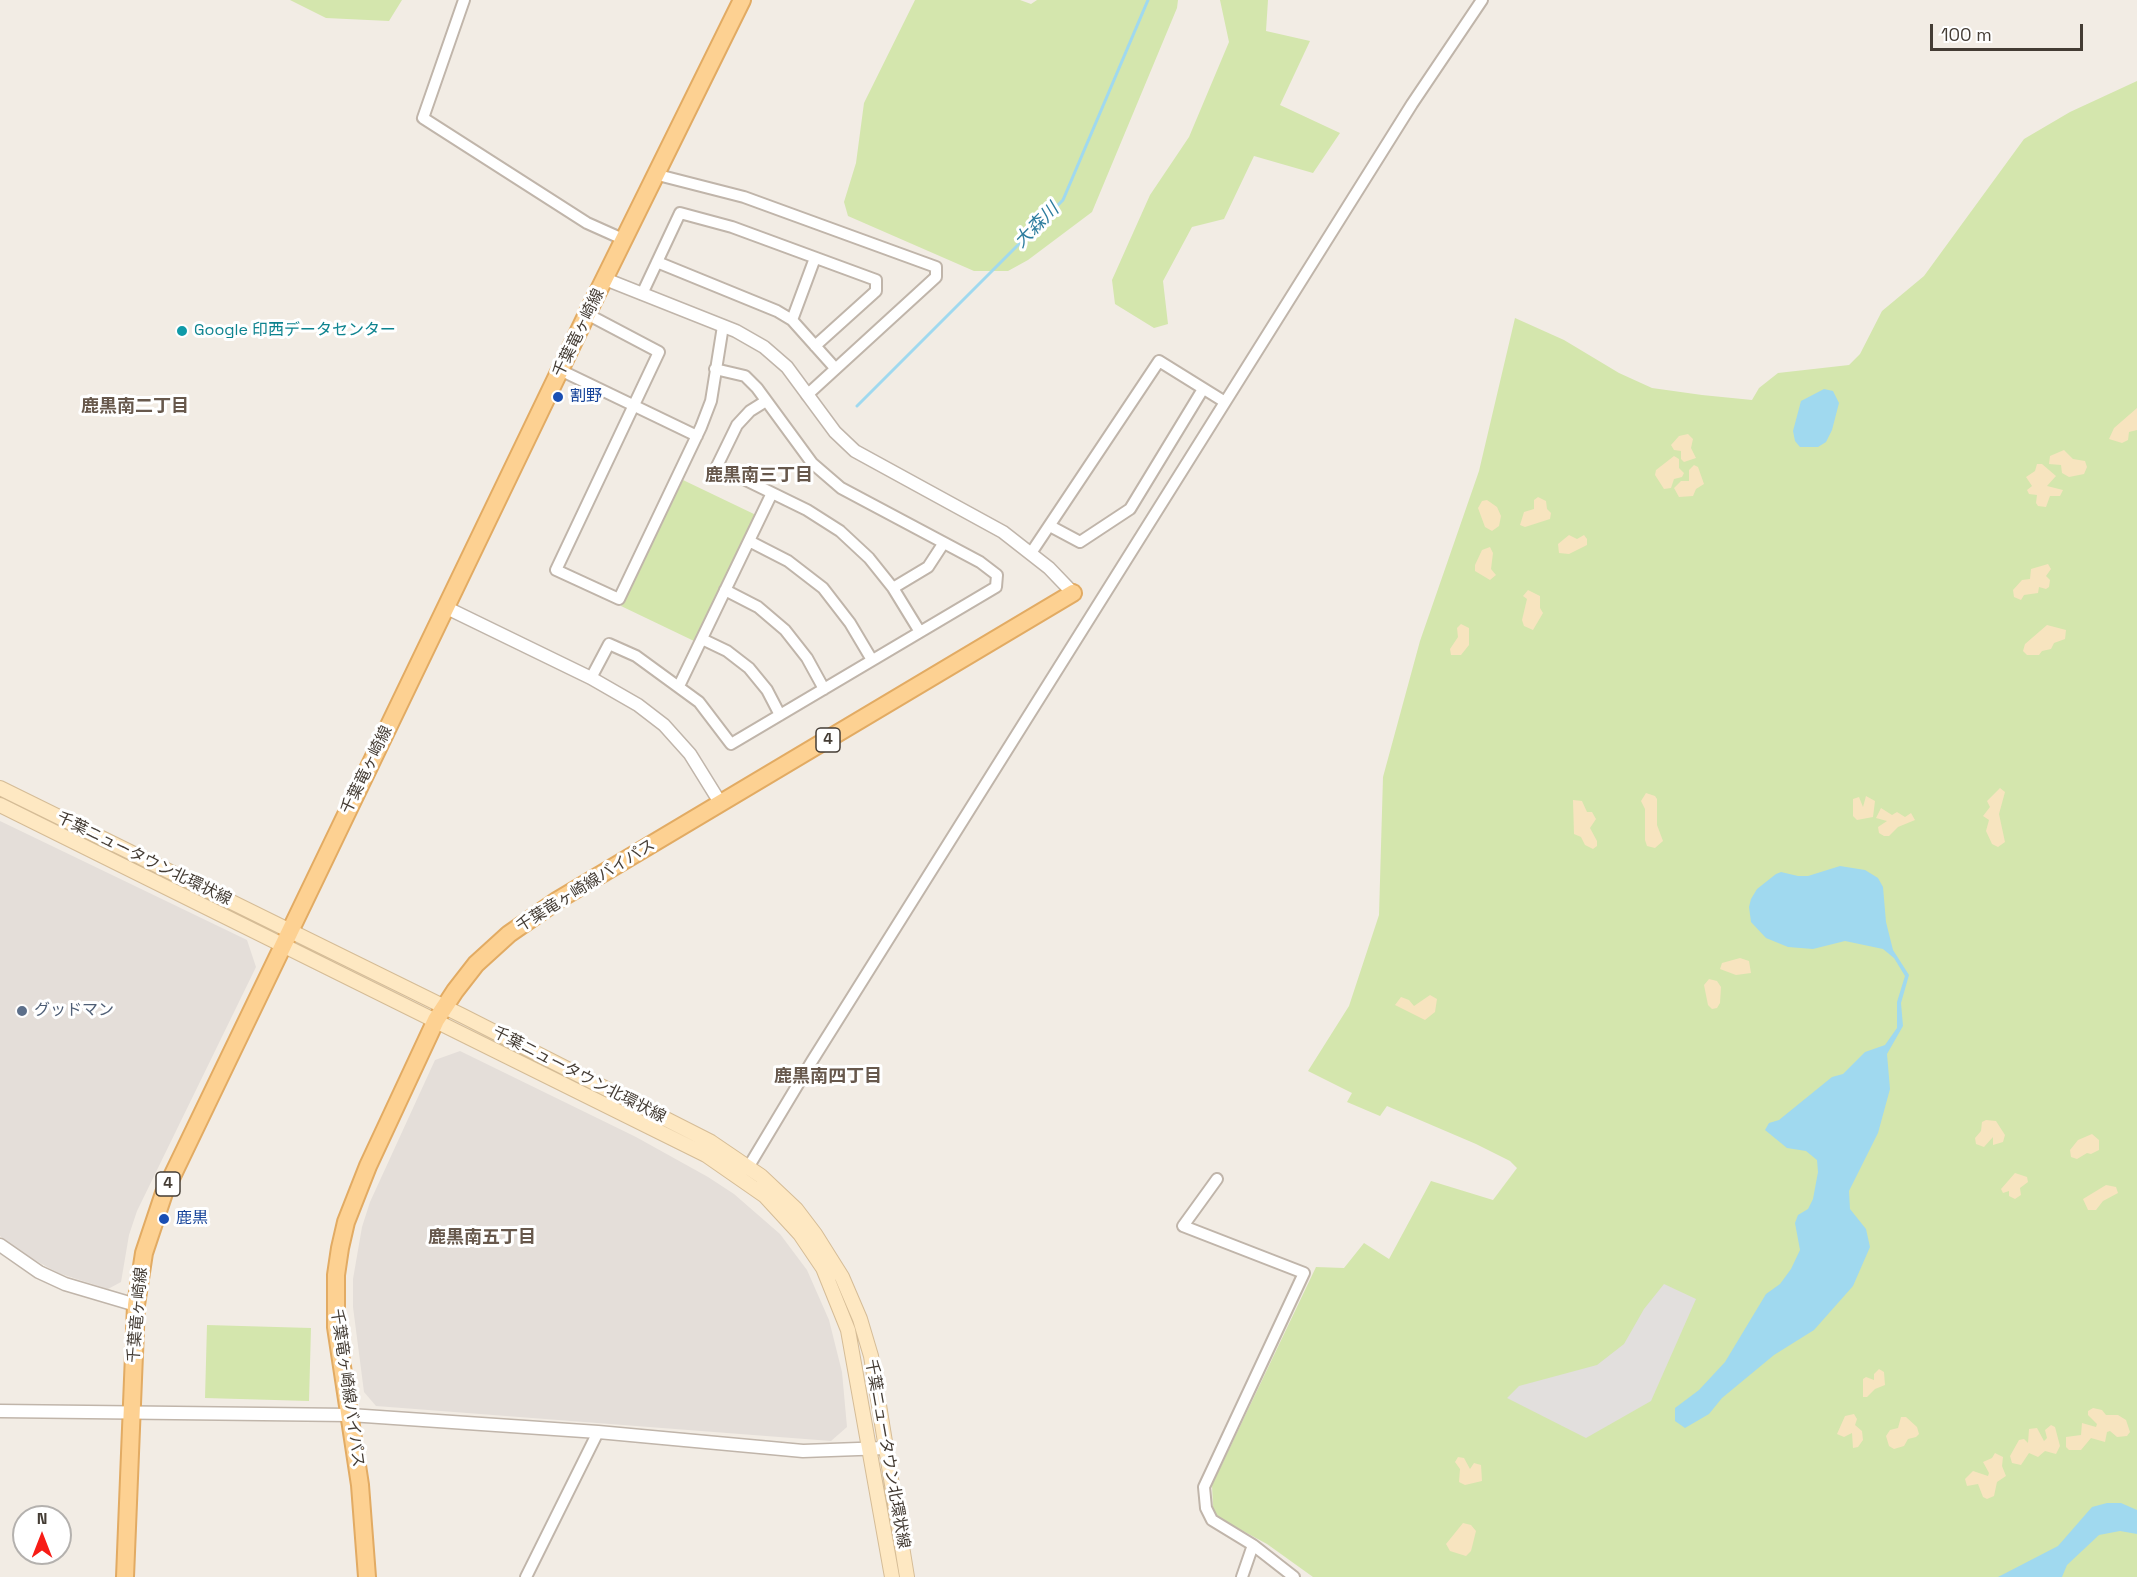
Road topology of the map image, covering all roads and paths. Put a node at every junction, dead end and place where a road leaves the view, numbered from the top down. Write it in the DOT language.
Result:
graph roads {
  1 [pos="464,0"];
  2 [pos="742,0"];
  3 [pos="1482,0"];
  4 [pos="658,175"];
  5 [pos="625,240"];
  6 [pos="815,258"];
  7 [pos="657,262"];
  8 [pos="605,279"];
  9 [pos="642,294"];
  10 [pos="587,314"];
  11 [pos="792,320"];
  12 [pos="723,326"];
  13 [pos="815,346"];
  14 [pos="836,368"];
  15 [pos="715,369"];
  16 [pos="560,370"];
  17 [pos="1203,389"];
  18 [pos="807,395"];
  19 [pos="766,401"];
  20 [pos="1225,402"];
  21 [pos="633,405"];
  22 [pos="697,436"];
  23 [pos="772,493"];
  24 [pos="1050,526"];
  25 [pos="749,541"];
  26 [pos="944,544"];
  27 [pos="1031,553"];
  28 [pos="893,588"];
  29 [pos="725,590"];
  30 [pos="1073,593"];
  31 [pos="445,607"];
  32 [pos="920,632"];
  33 [pos="702,639"];
  34 [pos="872,660"];
  35 [pos="591,678"];
  36 [pos="679,686"];
  37 [pos="824,689"];
  38 [pos="780,715"];
  39 [pos="0,788"];
  40 [pos="721,804"];
  41 [pos="0,805"];
  42 [pos="286,937"];
  43 [pos="441,1013"];
  44 [pos="749,1166"];
  45 [pos="1217,1179"];
  46 [pos="0,1245"];
  47 [pos="136,1305"];
  48 [pos="0,1411"];
  49 [pos="132,1411"];
  50 [pos="350,1414"];
  51 [pos="598,1432"];
  52 [pos="886,1448"];
  53 [pos="871,1450"];
  54 [pos="1253,1545"];
  55 [pos="125,1577"];
  56 [pos="367,1577"];
  57 [pos="526,1577"];
  58 [pos="892,1577"];
  59 [pos="907,1577"];
  60 [pos="1242,1577"];
  61 [pos="1294,1577"];
  1 -- 5 [label="street"];
  2 -- 4 [label="main road, 千葉竜ヶ崎線 / 4"];
  3 -- 20 [label="street"];
  4 -- 5 [label="main road, 千葉竜ヶ崎線 / 4"];
  4 -- 14 [label="street"];
  5 -- 8 [label="main road, 千葉竜ヶ崎線 / 4"];
  6 -- 7 [label="street"];
  6 -- 11 [label="street"];
  6 -- 13 [label="street"];
  7 -- 9 [label="street"];
  7 -- 11 [label="street"];
  8 -- 9 [label="street"];
  8 -- 10 [label="main road, 千葉竜ヶ崎線 / 4"];
  9 -- 12 [label="street"];
  10 -- 16 [label="main road, 千葉竜ヶ崎線 / 4"];
  10 -- 21 [label="street"];
  11 -- 13 [label="street"];
  12 -- 15 [label="street"];
  12 -- 18 [label="street"];
  13 -- 14 [label="street"];
  14 -- 18 [label="street"];
  15 -- 19 [label="street"];
  15 -- 22 [label="street"];
  16 -- 21 [label="street"];
  16 -- 31 [label="main road, 千葉竜ヶ崎線 / 4"];
  17 -- 20 [label="street"];
  17 -- 24 [label="street"];
  17 -- 24 [label="street"];
  18 -- 27 [label="street"];
  19 -- 23 [label="street"];
  19 -- 26 [label="street"];
  20 -- 44 [label="street"];
  21 -- 22 [label="street"];
  21 -- 22 [label="street"];
  23 -- 25 [label="street"];
  23 -- 28 [label="street"];
  24 -- 27 [label="street"];
  25 -- 29 [label="street"];
  25 -- 34 [label="street"];
  26 -- 28 [label="street"];
  26 -- 32 [label="street"];
  27 -- 30 [label="street"];
  28 -- 32 [label="street"];
  29 -- 33 [label="street"];
  29 -- 37 [label="street"];
  30 -- 40 [label="main road, 千葉竜ヶ崎線バイパス / 4"];
  31 -- 35 [label="street"];
  31 -- 42 [label="main road, 千葉竜ヶ崎線 / 4"];
  32 -- 34 [label="street"];
  33 -- 36 [label="street"];
  33 -- 38 [label="street"];
  34 -- 37 [label="street"];
  35 -- 36 [label="street"];
  35 -- 40 [label="street"];
  36 -- 38 [label="street"];
  37 -- 38 [label="street"];
  39 -- 42 [label="main road, 千葉ニュータウン北環状線"];
  40 -- 43 [label="main road, 千葉竜ヶ崎線バイパス / 4"];
  41 -- 42 [label="main road, 千葉ニュータウン北環状線"];
  42 -- 43 [label="main road, 千葉ニュータウン北環状線"];
  42 -- 47 [label="main road, 千葉竜ヶ崎線 / 4"];
  43 -- 44 [label="main road, 千葉ニュータウン北環状線"];
  43 -- 50 [label="main road, 千葉竜ヶ崎線バイパス / 4"];
  43 -- 53 [label="main road, 千葉ニュータウン北環状線"];
  44 -- 52 [label="main road, 千葉ニュータウン北環状線"];
  45 -- 54 [label="street"];
  46 -- 47 [label="street"];
  47 -- 49 [label="main road, 千葉竜ヶ崎線 / 4"];
  48 -- 49 [label="street"];
  49 -- 50 [label="street"];
  49 -- 55 [label="main road, 千葉竜ヶ崎線 / 4"];
  50 -- 51 [label="street"];
  50 -- 56 [label="main road, 千葉竜ヶ崎線バイパス / 4"];
  51 -- 53 [label="street"];
  51 -- 57 [label="street"];
  52 -- 53 [label="street"];
  52 -- 59 [label="main road, 千葉ニュータウン北環状線"];
  53 -- 58 [label="main road, 千葉ニュータウン北環状線"];
  54 -- 60 [label="street"];
  54 -- 61 [label="street"];
}
